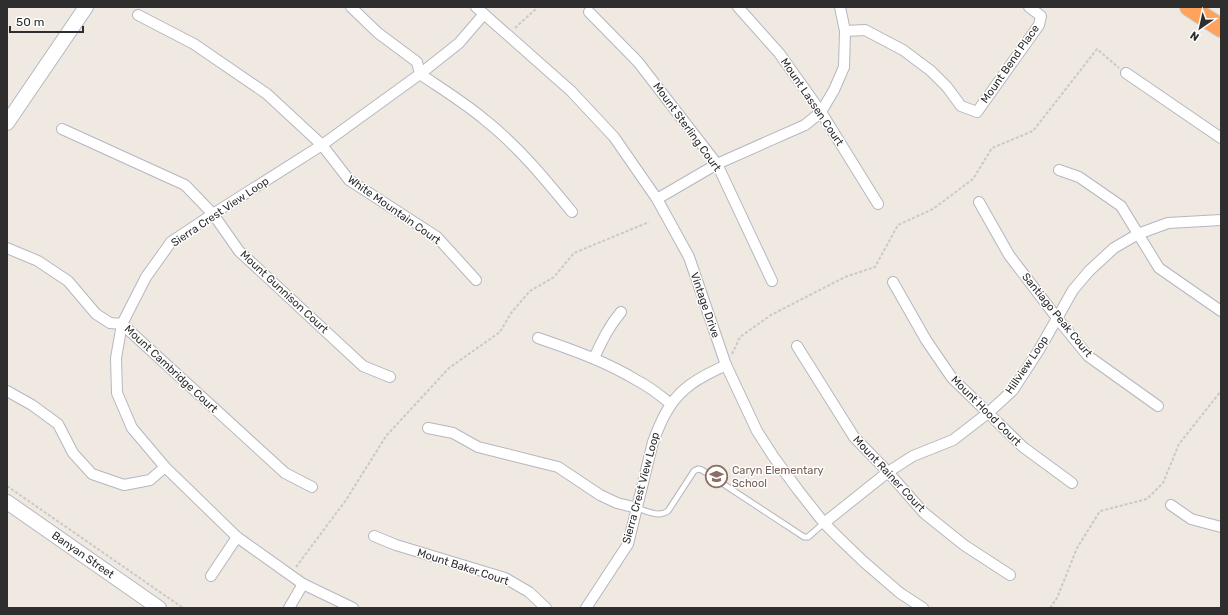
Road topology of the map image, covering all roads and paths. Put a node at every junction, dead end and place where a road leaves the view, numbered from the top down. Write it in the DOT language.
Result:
graph roads {
  1 [pos="86,7"];
  2 [pos="351,7"];
  3 [pos="538,7"];
  4 [pos="738,7"];
  5 [pos="840,7"];
  6 [pos="1029,7"];
  7 [pos="1189,7"];
  8 [pos="480,10"];
  9 [pos="589,12"];
  10 [pos="138,15"];
  11 [pos="1221,28"];
  12 [pos="845,31"];
  13 [pos="508,35"];
  14 [pos="1126,73"];
  15 [pos="420,74"];
  16 [pos="821,112"];
  17 [pos="7,123"];
  18 [pos="62,129"];
  19 [pos="1221,138"];
  20 [pos="322,145"];
  21 [pos="717,164"];
  22 [pos="1059,170"];
  23 [pos="657,199"];
  24 [pos="980,202"];
  25 [pos="878,204"];
  26 [pos="572,212"];
  27 [pos="213,214"];
  28 [pos="1221,220"];
  29 [pos="649,222"];
  30 [pos="1138,234"];
  31 [pos="7,248"];
  32 [pos="476,280"];
  33 [pos="772,281"];
  34 [pos="893,282"];
  35 [pos="1221,311"];
  36 [pos="621,312"];
  37 [pos="1057,318"];
  38 [pos="122,324"];
  39 [pos="538,338"];
  40 [pos="797,346"];
  41 [pos="594,358"];
  42 [pos="726,365"];
  43 [pos="390,377"];
  44 [pos="7,391"];
  45 [pos="1221,391"];
  46 [pos="672,404"];
  47 [pos="1158,406"];
  48 [pos="988,413"];
  49 [pos="428,428"];
  50 [pos="165,466"];
  51 [pos="888,472"];
  52 [pos="1072,483"];
  53 [pos="7,486"];
  54 [pos="312,487"];
  55 [pos="7,502"];
  56 [pos="1171,505"];
  57 [pos="637,508"];
  58 [pos="824,523"];
  59 [pos="1221,527"];
  60 [pos="374,536"];
  61 [pos="237,537"];
  62 [pos="290,575"];
  63 [pos="1010,575"];
  64 [pos="211,576"];
  65 [pos="303,584"];
  66 [pos="159,608"];
  67 [pos="183,608"];
  68 [pos="289,608"];
  69 [pos="353,608"];
  70 [pos="546,608"];
  71 [pos="586,608"];
  72 [pos="923,608"];
  73 [pos="1050,608"];
  1 -- 17 [label="main road"];
  2 -- 15 [label="street"];
  3 -- 13 [label="path"];
  4 -- 16 [label="street, Mount Lassen Court"];
  5 -- 12 [label="street"];
  6 -- 12 [label="street, Mount Bend Place"];
  7 -- 11 [label="highway"];
  8 -- 13 [label="street, Vintage Drive"];
  8 -- 15 [label="street, Sierra Crest View Loop"];
  9 -- 21 [label="street, Mount Sterling Court"];
  10 -- 20 [label="street, White Mountain Court"];
  12 -- 16 [label="street"];
  13 -- 23 [label="street, Vintage Drive"];
  14 -- 19 [label="street"];
  14 -- 42 [label="path"];
  15 -- 20 [label="street, Sierra Crest View Loop"];
  15 -- 26 [label="street"];
  16 -- 21 [label="street"];
  16 -- 25 [label="street, Mount Lassen Court"];
  18 -- 27 [label="street, Mount Gunnison Court"];
  20 -- 27 [label="street, Sierra Crest View Loop"];
  20 -- 32 [label="street, White Mountain Court"];
  21 -- 23 [label="street"];
  21 -- 33 [label="street, Mount Sterling Court"];
  22 -- 30 [label="street"];
  23 -- 42 [label="street, Vintage Drive"];
  24 -- 37 [label="street, Santiago Peak Court"];
  27 -- 38 [label="street, Sierra Crest View Loop"];
  27 -- 43 [label="street, Mount Gunnison Court"];
  28 -- 30 [label="street, Hillview Loop"];
  29 -- 62 [label="path"];
  30 -- 35 [label="street"];
  30 -- 37 [label="street, Hillview Loop"];
  31 -- 38 [label="street, Mount Cambridge Court"];
  34 -- 48 [label="street, Mount Hood Court"];
  36 -- 41 [label="street"];
  37 -- 47 [label="street, Santiago Peak Court"];
  37 -- 48 [label="street, Hillview Loop"];
  38 -- 50 [label="street, Sierra Crest View Loop"];
  38 -- 54 [label="street, Mount Cambridge Court"];
  39 -- 41 [label="street"];
  40 -- 51 [label="street, Mount Rainer Court"];
  41 -- 46 [label="street"];
  42 -- 46 [label="street, Sierra Crest View Loop"];
  42 -- 58 [label="street, Vintage Drive"];
  44 -- 50 [label="street"];
  45 -- 73 [label="path"];
  46 -- 57 [label="street, Sierra Crest View Loop"];
  48 -- 51 [label="street, Hillview Loop"];
  48 -- 52 [label="street, Mount Hood Court"];
  49 -- 57 [label="street"];
  50 -- 61 [label="street, Sierra Crest View Loop"];
  51 -- 58 [label="street, Hillview Loop"];
  51 -- 63 [label="street, Mount Rainer Court"];
  53 -- 67 [label="path"];
  55 -- 66 [label="main road, Banyan Street"];
  56 -- 59 [label="street"];
  57 -- 58 [label="lane"];
  57 -- 71 [label="street, Sierra Crest View Loop"];
  58 -- 72 [label="street, Vintage Drive"];
  60 -- 70 [label="street, Mount Baker Court"];
  61 -- 62 [label="street, Sierra Crest View Loop"];
  61 -- 64 [label="street"];
  62 -- 65 [label="street, Sierra Crest View Loop"];
  65 -- 68 [label="street"];
  65 -- 69 [label="street, Sierra Crest View Loop"];
}
